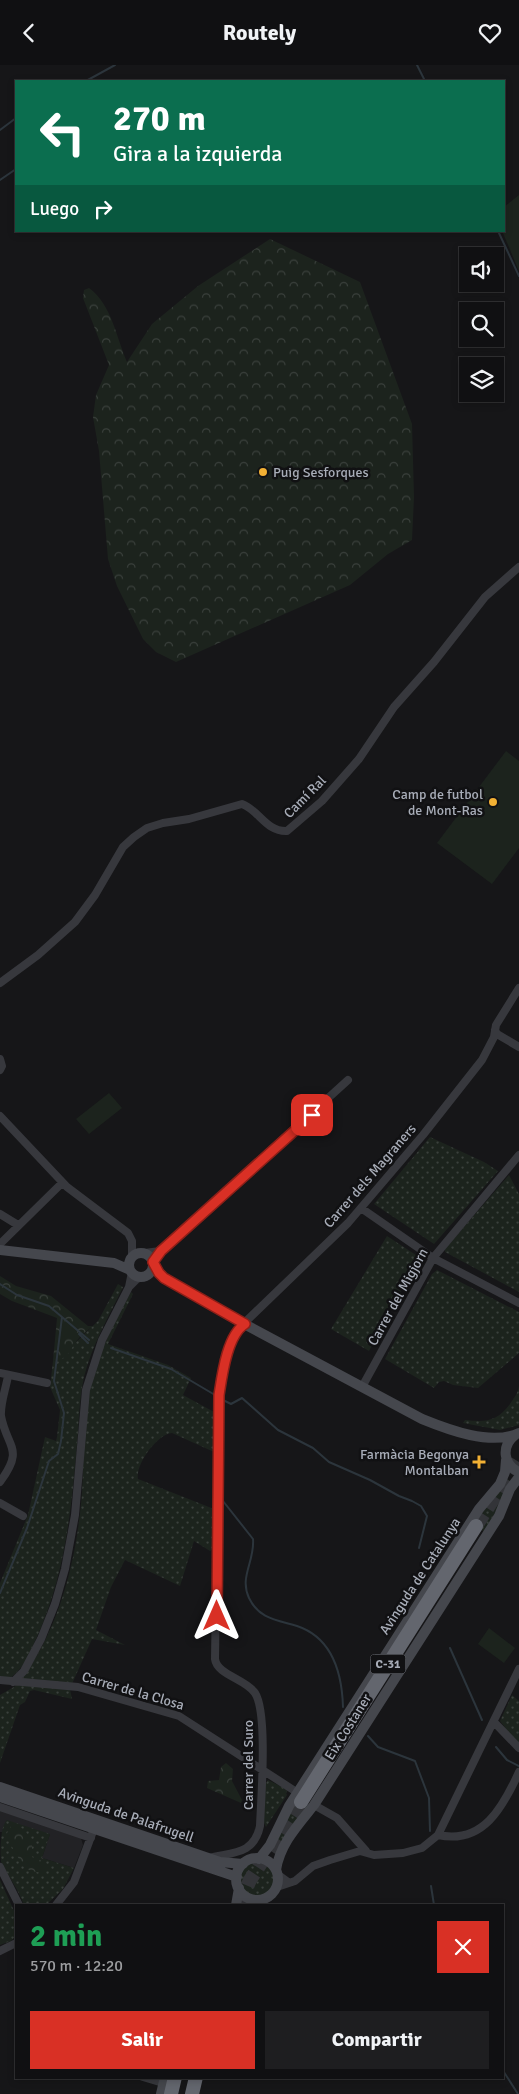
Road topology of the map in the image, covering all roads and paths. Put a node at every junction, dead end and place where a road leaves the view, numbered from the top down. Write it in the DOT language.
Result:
graph roads {
  1 [pos="519,567"];
  2 [pos="0,983"];
  3 [pos="519,988"];
  4 [pos="495,1031"];
  5 [pos="519,1047"];
  6 [pos="0,1059"];
  7 [pos="0,1071"];
  8 [pos="348,1080"];
  9 [pos="0,1116"];
  10 [pos="519,1155"];
  11 [pos="62,1183"];
  12 [pos="361,1208"];
  13 [pos="0,1214"];
  14 [pos="18,1225"];
  15 [pos="0,1244"];
  16 [pos="132,1244"];
  17 [pos="0,1250"];
  18 [pos="161,1251"];
  19 [pos="144,1253"];
  20 [pos="433,1258"];
  21 [pos="153,1263"];
  22 [pos="131,1265"];
  23 [pos="146,1276"];
  24 [pos="164,1278"];
  25 [pos="129,1287"];
  26 [pos="519,1303"];
  27 [pos="245,1324"];
  28 [pos="4,1375"];
  29 [pos="47,1383"];
  30 [pos="362,1387"];
  31 [pos="517,1434"];
  32 [pos="489,1437"];
  33 [pos="506,1457"];
  34 [pos="519,1472"];
  35 [pos="519,1477"];
  36 [pos="0,1482"];
  37 [pos="0,1503"];
  38 [pos="23,1516"];
  39 [pos="479,1529"];
  40 [pos="215,1659"];
  41 [pos="519,1669"];
  42 [pos="0,1680"];
  43 [pos="13,1682"];
  44 [pos="494,1722"];
  45 [pos="519,1748"];
  46 [pos="262,1771"];
  47 [pos="519,1772"];
  48 [pos="0,1787"];
  49 [pos="0,1797"];
  50 [pos="305,1801"];
  51 [pos="0,1807"];
  52 [pos="93,1833"];
  53 [pos="438,1835"];
  54 [pos="368,1853"];
  55 [pos="208,1858"];
  56 [pos="259,1859"];
  57 [pos="244,1864"];
  58 [pos="0,1867"];
  59 [pos="277,1872"];
  60 [pos="237,1877"];
  61 [pos="288,1882"];
  62 [pos="277,1887"];
  63 [pos="239,1888"];
  64 [pos="254,1902"];
  65 [pos="18,1904"];
  66 [pos="57,1904"];
  67 [pos="236,1904"];
  68 [pos="15,1944"];
  69 [pos="0,1951"];
  70 [pos="151,2079"];
  71 [pos="186,2079"];
  72 [pos="196,2079"];
  73 [pos="168,2083"];
  74 [pos="160,2094"];
  75 [pos="182,2094"];
  76 [pos="192,2094"];
  1 -- 2 [label="street, Camí Ral"];
  3 -- 4 [label="street, Carrer dels Magraners"];
  4 -- 5 [label="street"];
  4 -- 12 [label="street, Carrer dels Magraners"];
  6 -- 7 [label="street"];
  8 -- 18 [label="street"];
  9 -- 11 [label="street"];
  10 -- 20 [label="street, Carrer del Migjorn"];
  11 -- 14 [label="street"];
  11 -- 16 [label="street"];
  12 -- 20 [label="street"];
  12 -- 27 [label="street, Carrer dels Magraners"];
  13 -- 14 [label="street"];
  14 -- 15 [label="street"];
  16 -- 19 [label="street"];
  16 -- 22 [label="street"];
  17 -- 22 [label="main road"];
  18 -- 19 [label="street"];
  18 -- 21 [label="street"];
  19 -- 21 [label="main road"];
  19 -- 22 [label="main road"];
  20 -- 26 [label="street"];
  20 -- 30 [label="street, Carrer del Migjorn"];
  21 -- 23 [label="main road"];
  21 -- 24 [label="main road"];
  22 -- 23 [label="main road"];
  22 -- 25 [label="street"];
  23 -- 24 [label="main road"];
  23 -- 25 [label="street"];
  24 -- 27 [label="main road"];
  25 -- 43 [label="street"];
  27 -- 30 [label="main road"];
  27 -- 40 [label="street, Carrer dels Magraners"];
  28 -- 29 [label="street"];
  28 -- 36 [label="street"];
  30 -- 32 [label="main road"];
  31 -- 32 [label="main road"];
  31 -- 33 [label="main road, Avinguda de Catalunya"];
  32 -- 33 [label="main road"];
  33 -- 34 [label="main road"];
  33 -- 50 [label="main road, Avinguda de Catalunya"];
  35 -- 50 [label="main road, Avinguda de Catalunya"];
  37 -- 38 [label="street"];
  39 -- 50 [label="highway, Eix Costaner / C-31"];
  40 -- 46 [label="street, Carrer del Suro"];
  41 -- 44 [label="street"];
  42 -- 43 [label="street, Carrer de la Closa"];
  43 -- 46 [label="street, Carrer de la Closa"];
  44 -- 45 [label="street"];
  44 -- 53 [label="street"];
  46 -- 50 [label="street, Carrer de la Closa"];
  46 -- 55 [label="street, Carrer del Suro"];
  47 -- 53 [label="street"];
  48 -- 55 [label="main road, Avinguda de Palafrugell"];
  49 -- 52 [label="main road, Avinguda de Palafrugell"];
  50 -- 54 [label="street, Carrer de la Closa"];
  50 -- 56 [label="main road, Avinguda de Catalunya"];
  50 -- 59 [label="main road, Avinguda de Catalunya"];
  51 -- 52 [label="street, Avinguda de Palafrugell"];
  52 -- 60 [label="main road, Avinguda de Palafrugell"];
  52 -- 66 [label="street"];
  53 -- 54 [label="street"];
  54 -- 61 [label="street"];
  55 -- 57 [label="main road, Avinguda de Palafrugell"];
  56 -- 57 [label="main road"];
  56 -- 59 [label="main road"];
  57 -- 60 [label="main road"];
  58 -- 65 [label="street"];
  59 -- 61 [label="street"];
  59 -- 62 [label="main road"];
  60 -- 63 [label="main road"];
  61 -- 62 [label="street"];
  62 -- 64 [label="main road"];
  63 -- 64 [label="main road"];
  63 -- 67 [label="main road"];
  68 -- 69 [label="street"];
  70 -- 73 [label="street"];
  71 -- 75 [label="highway"];
  72 -- 76 [label="highway"];
  73 -- 74 [label="main road"];
}
